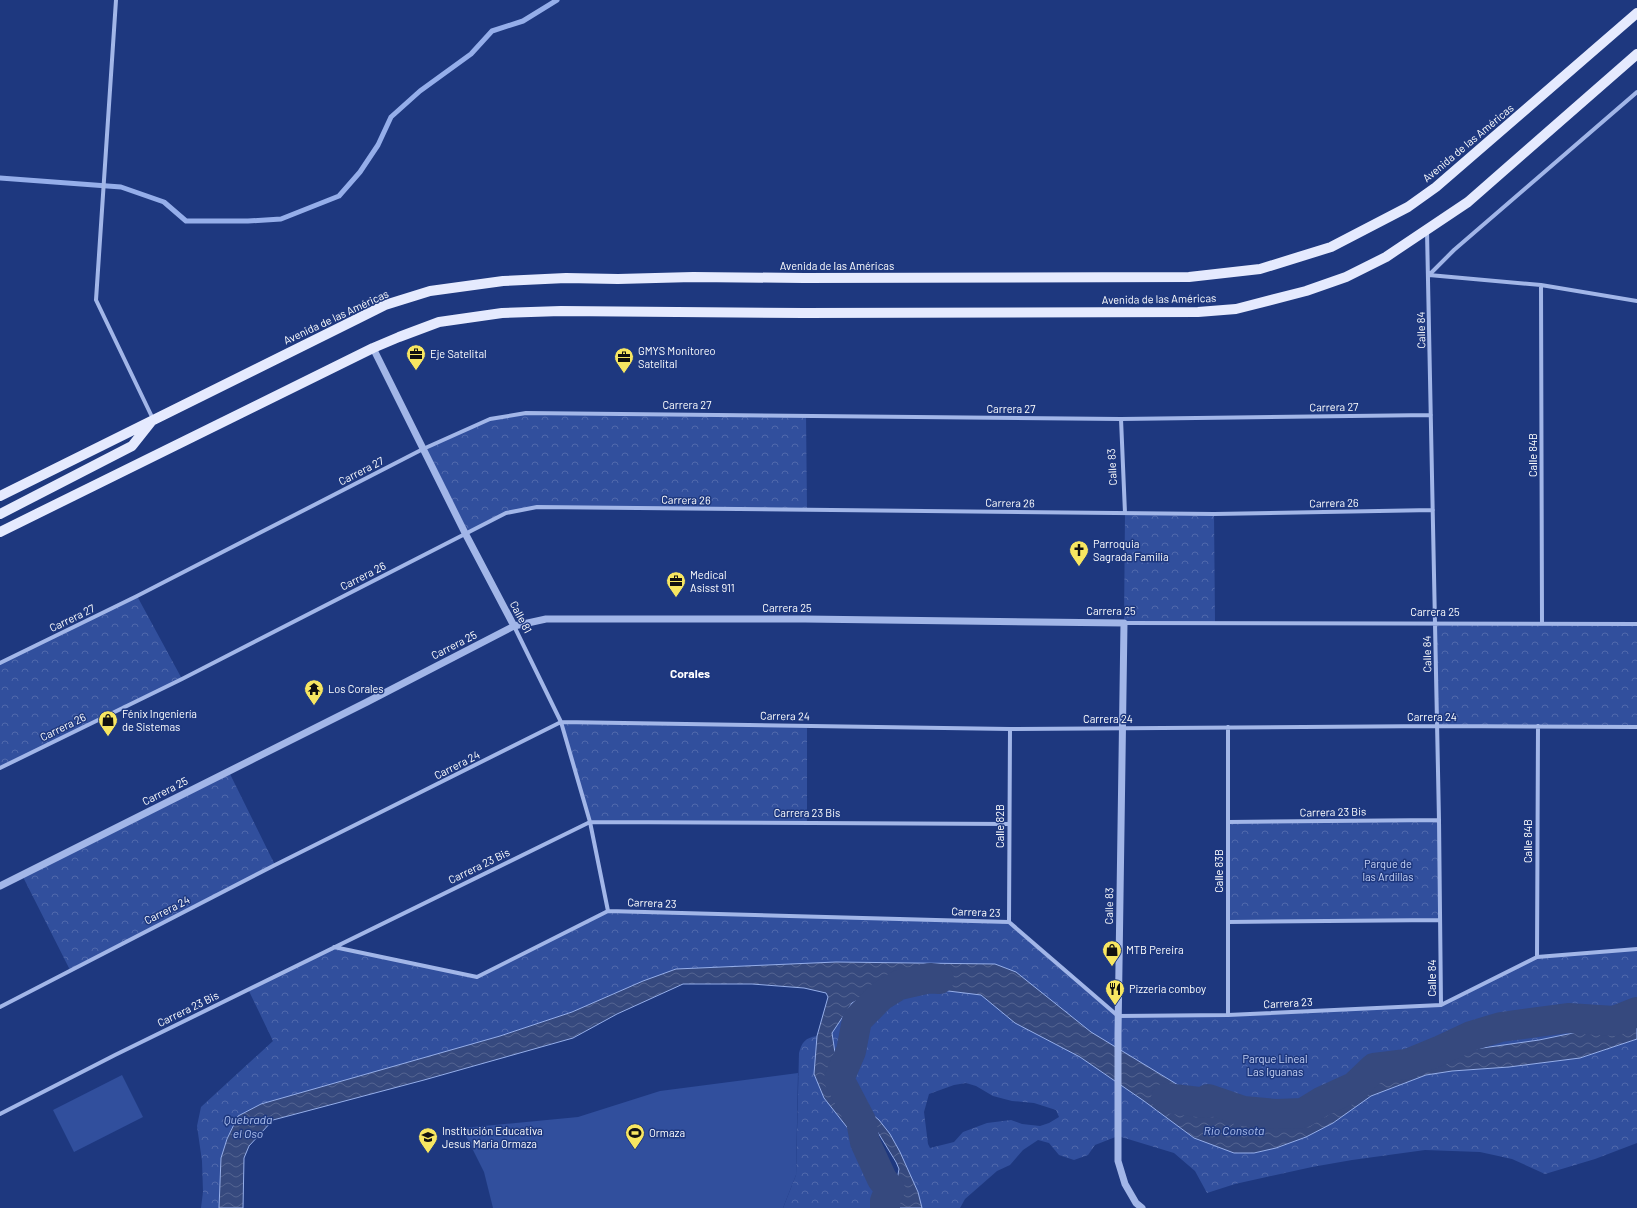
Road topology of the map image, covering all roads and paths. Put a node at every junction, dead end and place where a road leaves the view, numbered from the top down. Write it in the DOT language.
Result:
graph roads {
  1 [pos="116,0"];
  2 [pos="1637,13"];
  3 [pos="1637,54"];
  4 [pos="1637,92"];
  5 [pos="1427,231"];
  6 [pos="1429,275"];
  7 [pos="1541,285"];
  8 [pos="1637,301"];
  9 [pos="374,348"];
  10 [pos="1431,415"];
  11 [pos="154,419"];
  12 [pos="1120,419"];
  13 [pos="423,449"];
  14 [pos="0,496"];
  15 [pos="1433,510"];
  16 [pos="1125,513"];
  17 [pos="0,514"];
  18 [pos="0,532"];
  19 [pos="465,534"];
  20 [pos="1124,623"];
  21 [pos="1435,623"];
  22 [pos="1542,624"];
  23 [pos="1637,624"];
  24 [pos="514,626"];
  25 [pos="0,663"];
  26 [pos="561,722"];
  27 [pos="1437,726"];
  28 [pos="1538,726"];
  29 [pos="1637,727"];
  30 [pos="1122,728"];
  31 [pos="1228,728"];
  32 [pos="1010,729"];
  33 [pos="0,768"];
  34 [pos="1439,820"];
  35 [pos="590,822"];
  36 [pos="1228,822"];
  37 [pos="1009,824"];
  38 [pos="0,886"];
  39 [pos="608,911"];
  40 [pos="1440,920"];
  41 [pos="1009,922"];
  42 [pos="1228,922"];
  43 [pos="334,947"];
  44 [pos="1637,948"];
  45 [pos="1537,957"];
  46 [pos="1441,1005"];
  47 [pos="0,1007"];
  48 [pos="1228,1015"];
  49 [pos="1118,1016"];
  50 [pos="0,1114"];
  51 [pos="1142,1208"];
  1 -- 11 [label="street"];
  2 -- 11 [label="main road, Avenida de las Américas"];
  3 -- 5 [label="main road, Avenida de las Américas"];
  4 -- 6 [label="street"];
  5 -- 6 [label="street, Calle 84"];
  5 -- 9 [label="main road, Avenida de las Américas"];
  6 -- 7 [label="street"];
  6 -- 10 [label="street, Calle 84"];
  7 -- 8 [label="street"];
  7 -- 22 [label="street, Calle 84B"];
  9 -- 13 [label="street, Calle 81"];
  9 -- 18 [label="main road, Avenida de las Américas"];
  10 -- 12 [label="street, Carrera 27"];
  10 -- 15 [label="street, Calle 84"];
  11 -- 14 [label="main road, Avenida de las Américas"];
  11 -- 17 [label="main road"];
  12 -- 13 [label="street, Carrera 27"];
  12 -- 16 [label="street, Calle 83"];
  13 -- 19 [label="street, Calle 81"];
  13 -- 25 [label="street, Carrera 27"];
  15 -- 16 [label="street, Carrera 26"];
  15 -- 21 [label="street, Calle 84"];
  16 -- 19 [label="street, Carrera 26"];
  19 -- 24 [label="street, Calle 81"];
  19 -- 33 [label="street, Carrera 26"];
  20 -- 21 [label="street, Carrera 25"];
  20 -- 24 [label="street, Carrera 25"];
  20 -- 30 [label="street, Calle 83"];
  21 -- 22 [label="street, Carrera 25"];
  21 -- 27 [label="street, Calle 84"];
  22 -- 23 [label="street, Carrera 25"];
  24 -- 26 [label="street, Calle 81"];
  24 -- 38 [label="street, Carrera 25"];
  26 -- 32 [label="street, Carrera 24"];
  26 -- 35 [label="street, Calle 81"];
  26 -- 47 [label="street, Carrera 24"];
  27 -- 28 [label="street, Carrera 24"];
  27 -- 31 [label="street, Carrera 24"];
  27 -- 34 [label="street, Calle 84"];
  28 -- 29 [label="street, Carrera 24"];
  28 -- 45 [label="street, Calle 84B"];
  30 -- 31 [label="street, Carrera 24"];
  30 -- 32 [label="street, Carrera 24"];
  30 -- 49 [label="street, Calle 83"];
  31 -- 36 [label="street, Calle 83B"];
  32 -- 37 [label="street, Calle 82B"];
  34 -- 36 [label="street, Carrera 23 Bis"];
  34 -- 40 [label="street, Calle 84"];
  35 -- 37 [label="street, Carrera 23 Bis"];
  35 -- 39 [label="street, Calle 81"];
  35 -- 43 [label="street, Carrera 23 Bis"];
  36 -- 42 [label="street, Calle 83B"];
  37 -- 41 [label="street, Calle 82B"];
  39 -- 41 [label="street, Carrera 23"];
  39 -- 43 [label="street, Carrera 23"];
  40 -- 42 [label="street"];
  40 -- 46 [label="street, Calle 84"];
  41 -- 49 [label="street, Carrera 23"];
  42 -- 48 [label="street, Calle 83B"];
  43 -- 50 [label="street, Carrera 23 Bis"];
  44 -- 45 [label="street, Carrera 23"];
  45 -- 46 [label="street, Carrera 23"];
  46 -- 48 [label="street, Carrera 23"];
  48 -- 49 [label="street, Carrera 23"];
  49 -- 51 [label="street, Calle 83"];
}
